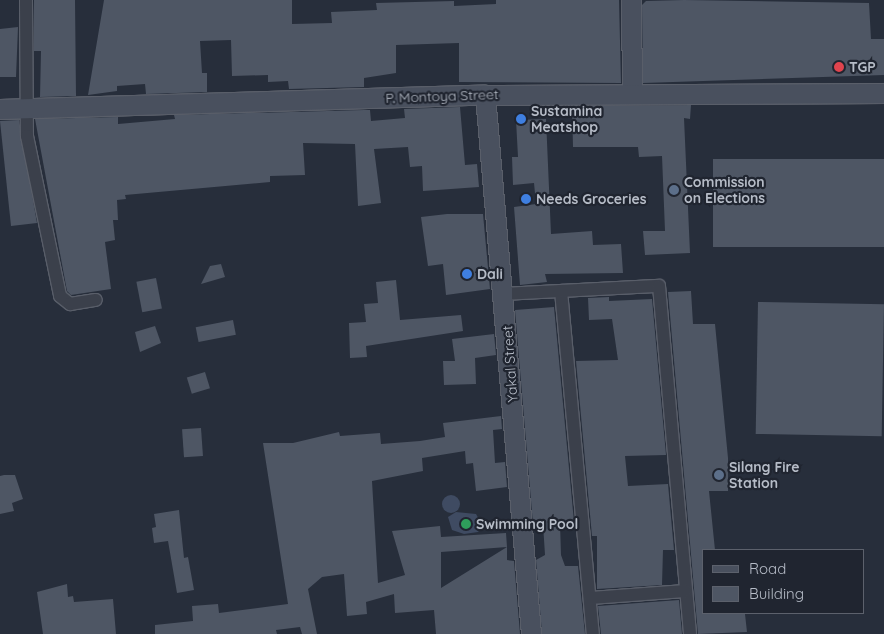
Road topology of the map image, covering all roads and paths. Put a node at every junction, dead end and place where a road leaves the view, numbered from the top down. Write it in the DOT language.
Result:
graph roads {
  1 [pos="26,0"];
  2 [pos="631,0"];
  3 [pos="632,93"];
  4 [pos="884,93"];
  5 [pos="485,95"];
  6 [pos="25,109"];
  7 [pos="0,110"];
  8 [pos="560,291"];
  9 [pos="504,294"];
  10 [pos="96,300"];
  11 [pos="686,591"];
  12 [pos="590,598"];
  13 [pos="531,634"];
  14 [pos="593,634"];
  15 [pos="690,634"];
  1 -- 6 [label="street"];
  2 -- 3 [label="street"];
  3 -- 4 [label="street, P. Montoya Street"];
  3 -- 5 [label="street, P. Montoya Street"];
  5 -- 6 [label="street, P. Montoya Street"];
  5 -- 9 [label="street, Yakal Street"];
  6 -- 7 [label="street, P. Montoya Street"];
  6 -- 10 [label="street"];
  8 -- 9 [label="street"];
  8 -- 11 [label="street"];
  8 -- 12 [label="street"];
  9 -- 13 [label="street, Yakal Street"];
  11 -- 12 [label="street"];
  11 -- 15 [label="street"];
  12 -- 14 [label="street"];
}
